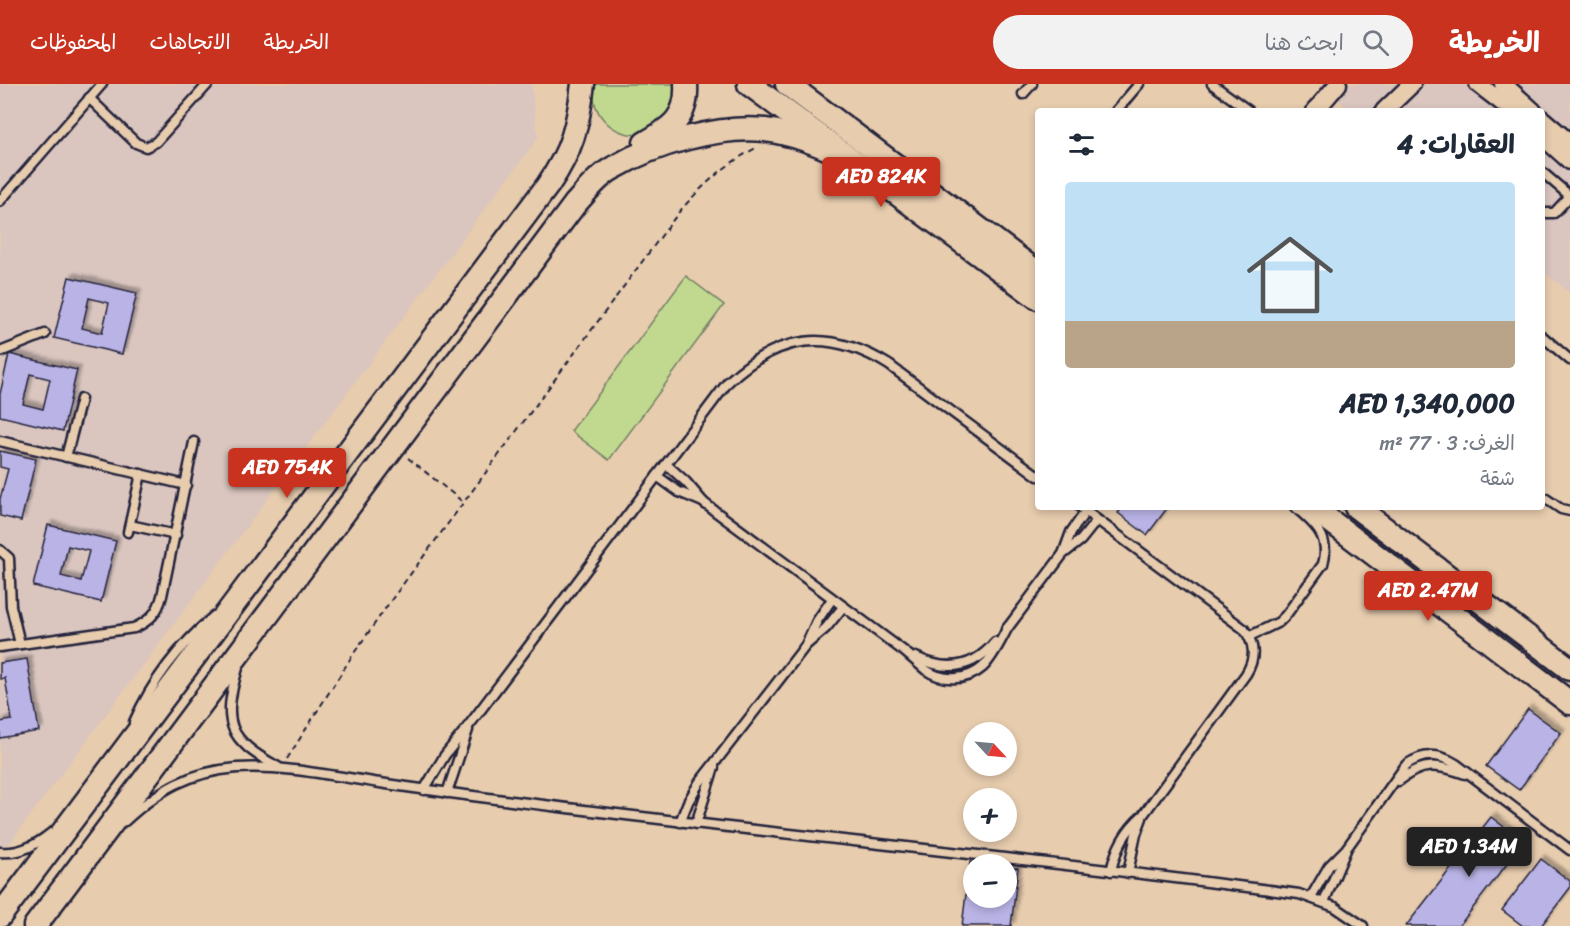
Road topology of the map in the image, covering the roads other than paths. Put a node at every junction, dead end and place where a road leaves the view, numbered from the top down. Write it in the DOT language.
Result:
graph roads {
  1 [pos="102,84"];
  2 [pos="208,84"];
  3 [pos="583,84"];
  4 [pos="589,84"];
  5 [pos="686,84"];
  6 [pos="749,84"];
  7 [pos="787,84"];
  8 [pos="1032,84"];
  9 [pos="1139,84"];
  10 [pos="1212,84"];
  11 [pos="1338,84"];
  12 [pos="1412,84"];
  13 [pos="1478,84"];
  14 [pos="1503,84"];
  15 [pos="1023,94"];
  16 [pos="89,98"];
  17 [pos="1119,108"];
  18 [pos="1245,108"];
  19 [pos="1318,108"];
  20 [pos="1387,108"];
  21 [pos="1509,108"];
  22 [pos="1530,108"];
  23 [pos="1545,122"];
  24 [pos="1545,139"];
  25 [pos="573,142"];
  26 [pos="1570,143"];
  27 [pos="843,155"];
  28 [pos="1570,161"];
  29 [pos="613,167"];
  30 [pos="1545,175"];
  31 [pos="1570,196"];
  32 [pos="0,201"];
  33 [pos="1545,213"];
  34 [pos="1035,271"];
  35 [pos="1035,296"];
  36 [pos="45,334"];
  37 [pos="1545,339"];
  38 [pos="0,352"];
  39 [pos="1570,360"];
  40 [pos="81,399"];
  41 [pos="0,441"];
  42 [pos="194,442"];
  43 [pos="66,457"];
  44 [pos="666,464"];
  45 [pos="141,474"];
  46 [pos="1035,474"];
  47 [pos="657,476"];
  48 [pos="186,485"];
  49 [pos="1545,498"];
  50 [pos="704,503"];
  51 [pos="1082,510"];
  52 [pos="1084,510"];
  53 [pos="1299,510"];
  54 [pos="1316,510"];
  55 [pos="1360,510"];
  56 [pos="1570,511"];
  57 [pos="1097,520"];
  58 [pos="176,535"];
  59 [pos="0,550"];
  60 [pos="1063,554"];
  61 [pos="832,599"];
  62 [pos="843,607"];
  63 [pos="1250,636"];
  64 [pos="20,644"];
  65 [pos="806,645"];
  66 [pos="0,647"];
  67 [pos="244,649"];
  68 [pos="1570,669"];
  69 [pos="1570,703"];
  70 [pos="470,724"];
  71 [pos="714,766"];
  72 [pos="281,768"];
  73 [pos="424,790"];
  74 [pos="447,793"];
  75 [pos="76,815"];
  76 [pos="1143,815"];
  77 [pos="680,822"];
  78 [pos="696,824"];
  79 [pos="1346,849"];
  80 [pos="1570,850"];
  81 [pos="0,852"];
  82 [pos="88,856"];
  83 [pos="1111,871"];
  84 [pos="1128,873"];
  85 [pos="1311,897"];
  86 [pos="1324,902"];
  87 [pos="0,916"];
  88 [pos="35,926"];
  89 [pos="1363,926"];
  1 -- 16 [label="lane"];
  2 -- 16 [label="lane"];
  3 -- 25 [label="street"];
  4 -- 25 [label="street"];
  5 -- 29 [label="street"];
  6 -- 27 [label="street"];
  7 -- 34 [label="street"];
  8 -- 15 [label="lane"];
  9 -- 17 [label="lane"];
  10 -- 18 [label="lane"];
  11 -- 19 [label="street"];
  12 -- 20 [label="street"];
  13 -- 21 [label="street"];
  14 -- 22 [label="street"];
  16 -- 32 [label="lane"];
  23 -- 26 [label="street"];
  24 -- 28 [label="street"];
  25 -- 75 [label="street"];
  27 -- 29 [label="street"];
  27 -- 35 [label="street"];
  29 -- 67 [label="street"];
  30 -- 31 [label="lane"];
  31 -- 33 [label="lane"];
  36 -- 38 [label="lane"];
  37 -- 39 [label="lane"];
  40 -- 43 [label="lane"];
  41 -- 43 [label="lane"];
  42 -- 48 [label="lane"];
  43 -- 45 [label="lane"];
  44 -- 46 [label="lane"];
  44 -- 47 [label="lane"];
  44 -- 50 [label="lane"];
  45 -- 48 [label="lane"];
  45 -- 58 [label="lane"];
  47 -- 50 [label="lane"];
  47 -- 70 [label="lane"];
  48 -- 58 [label="lane"];
  49 -- 56 [label="lane"];
  50 -- 61 [label="lane"];
  51 -- 60 [label="lane"];
  52 -- 57 [label="lane"];
  53 -- 63 [label="lane"];
  54 -- 69 [label="street"];
  55 -- 68 [label="street"];
  57 -- 60 [label="lane"];
  57 -- 63 [label="lane"];
  58 -- 64 [label="lane"];
  59 -- 64 [label="lane"];
  60 -- 62 [label="lane"];
  61 -- 62 [label="lane"];
  61 -- 65 [label="lane"];
  62 -- 65 [label="lane"];
  63 -- 76 [label="lane"];
  64 -- 66 [label="lane"];
  65 -- 71 [label="lane"];
  67 -- 72 [label="lane"];
  67 -- 82 [label="street"];
  70 -- 73 [label="lane"];
  70 -- 74 [label="lane"];
  71 -- 77 [label="lane"];
  71 -- 78 [label="lane"];
  72 -- 73 [label="lane"];
  72 -- 82 [label="lane"];
  73 -- 74 [label="lane"];
  74 -- 77 [label="lane"];
  75 -- 81 [label="lane"];
  75 -- 87 [label="street"];
  76 -- 83 [label="lane"];
  76 -- 84 [label="lane"];
  77 -- 78 [label="lane"];
  78 -- 83 [label="lane"];
  79 -- 80 [label="lane"];
  79 -- 85 [label="lane"];
  79 -- 86 [label="lane"];
  82 -- 88 [label="street"];
  83 -- 84 [label="lane"];
  84 -- 85 [label="lane"];
  85 -- 86 [label="lane"];
  86 -- 89 [label="lane"];
}
